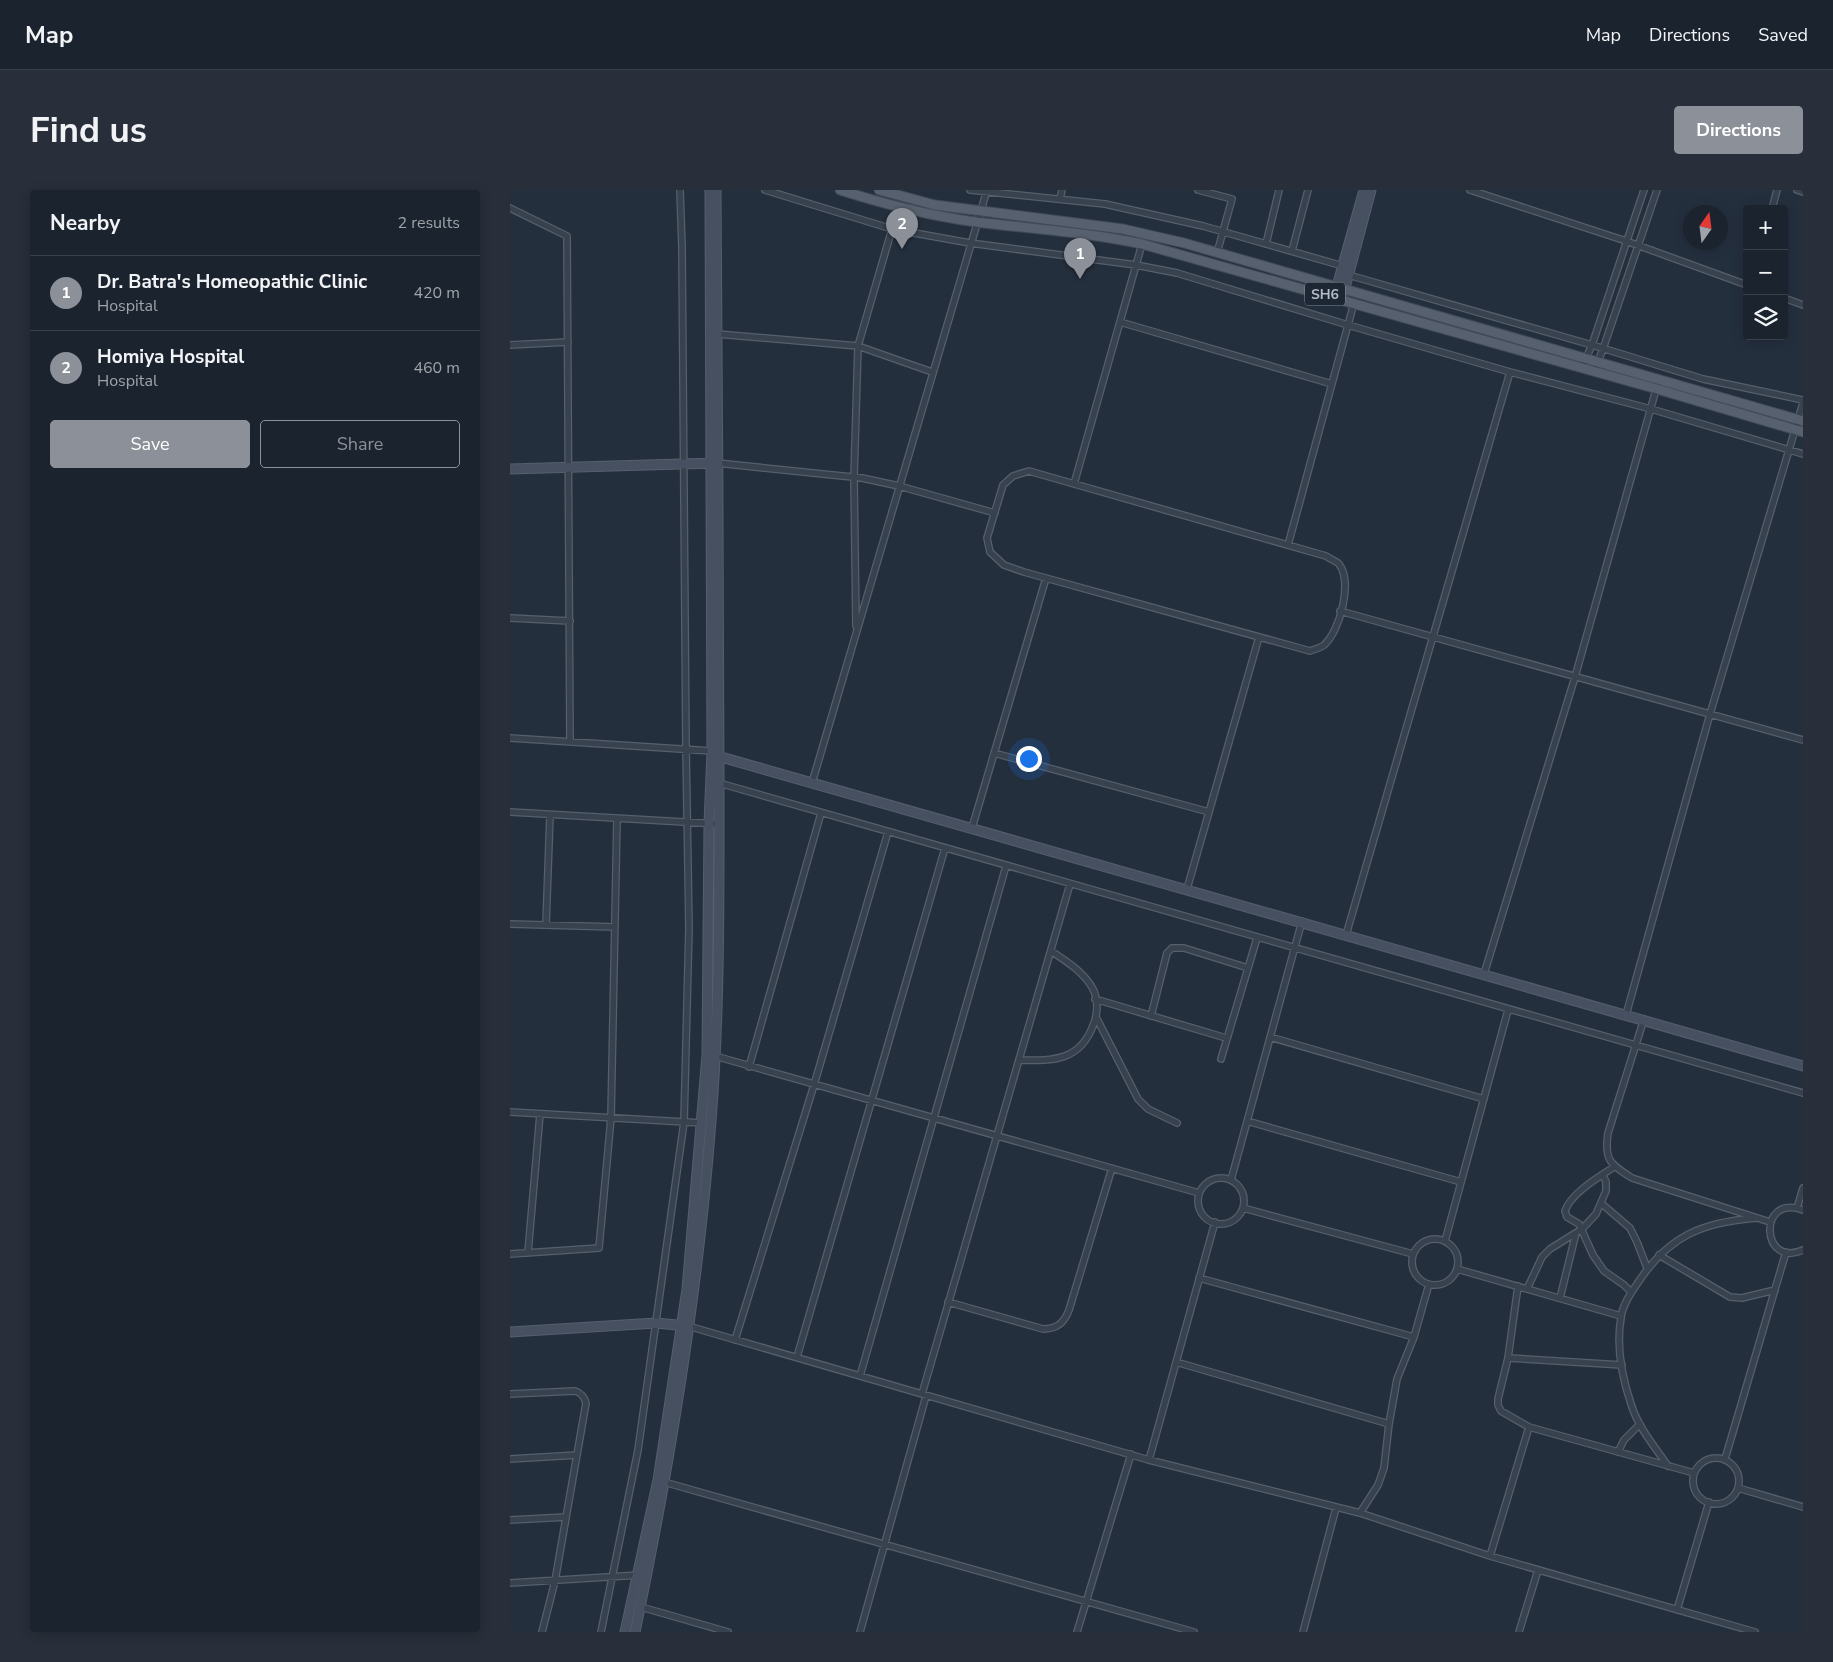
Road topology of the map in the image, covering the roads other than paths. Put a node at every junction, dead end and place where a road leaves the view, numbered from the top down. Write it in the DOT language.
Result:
graph roads {
  1 [pos="680,190"];
  2 [pos="710,190"];
  3 [pos="716,190"];
  4 [pos="765,190"];
  5 [pos="840,190"];
  6 [pos="879,190"];
  7 [pos="970,190"];
  8 [pos="1062,190"];
  9 [pos="1198,190"];
  10 [pos="1279,190"];
  11 [pos="1308,190"];
  12 [pos="1364,190"];
  13 [pos="1371,190"];
  14 [pos="1470,190"];
  15 [pos="1644,190"];
  16 [pos="1657,190"];
  17 [pos="1777,190"];
  18 [pos="1797,190"];
  19 [pos="986,191"];
  20 [pos="1803,192"];
  21 [pos="1026,193"];
  22 [pos="1060,199"];
  23 [pos="1773,205"];
  24 [pos="510,208"];
  25 [pos="980,212"];
  26 [pos="977,222"];
  27 [pos="892,229"];
  28 [pos="1223,232"];
  29 [pos="1626,241"];
  30 [pos="970,243"];
  31 [pos="1142,244"];
  32 [pos="1266,244"];
  33 [pos="1638,246"];
  34 [pos="1292,251"];
  35 [pos="1217,253"];
  36 [pos="1136,265"];
  37 [pos="1344,271"];
  38 [pos="1743,283"];
  39 [pos="1341,288"];
  40 [pos="1338,298"];
  41 [pos="1788,299"];
  42 [pos="1354,303"];
  43 [pos="1803,304"];
  44 [pos="1803,309"];
  45 [pos="1120,322"];
  46 [pos="1348,325"];
  47 [pos="717,334"];
  48 [pos="568,342"];
  49 [pos="510,344"];
  50 [pos="1592,345"];
  51 [pos="858,346"];
  52 [pos="1603,349"];
  53 [pos="1586,358"];
  54 [pos="1597,361"];
  55 [pos="1582,368"];
  56 [pos="1594,371"];
  57 [pos="932,372"];
  58 [pos="1510,372"];
  59 [pos="1332,384"];
  60 [pos="1658,384"];
  61 [pos="1803,402"];
  62 [pos="1651,409"];
  63 [pos="1800,420"];
  64 [pos="1799,431"];
  65 [pos="1789,450"];
  66 [pos="1803,454"];
  67 [pos="714,463"];
  68 [pos="683,464"];
  69 [pos="569,467"];
  70 [pos="510,468"];
  71 [pos="854,477"];
  72 [pos="1074,484"];
  73 [pos="900,486"];
  74 [pos="995,513"];
  75 [pos="1288,545"];
  76 [pos="1046,578"];
  77 [pos="1340,611"];
  78 [pos="510,618"];
  79 [pos="570,621"];
  80 [pos="856,634"];
  81 [pos="1259,637"];
  82 [pos="1432,637"];
  83 [pos="1575,677"];
  84 [pos="1710,714"];
  85 [pos="510,738"];
  86 [pos="1803,740"];
  87 [pos="570,741"];
  88 [pos="686,748"];
  89 [pos="714,753"];
  90 [pos="994,753"];
  91 [pos="813,781"];
  92 [pos="719,783"];
  93 [pos="510,812"];
  94 [pos="821,812"];
  95 [pos="1209,812"];
  96 [pos="550,815"];
  97 [pos="618,819"];
  98 [pos="687,823"];
  99 [pos="709,824"];
  100 [pos="719,824"];
  101 [pos="973,826"];
  102 [pos="888,832"];
  103 [pos="945,848"];
  104 [pos="1006,866"];
  105 [pos="1070,884"];
  106 [pos="1188,888"];
  107 [pos="1302,921"];
  108 [pos="510,924"];
  109 [pos="546,925"];
  110 [pos="615,927"];
  111 [pos="1346,933"];
  112 [pos="1257,938"];
  113 [pos="1295,949"];
  114 [pos="1051,951"];
  115 [pos="1248,968"];
  116 [pos="1484,973"];
  117 [pos="1095,999"];
  118 [pos="1508,1010"];
  119 [pos="1626,1013"];
  120 [pos="1151,1016"];
  121 [pos="1096,1017"];
  122 [pos="1645,1019"];
  123 [pos="1270,1037"];
  124 [pos="1226,1038"];
  125 [pos="1637,1046"];
  126 [pos="715,1056"];
  127 [pos="1221,1059"];
  128 [pos="1019,1060"];
  129 [pos="1803,1064"];
  130 [pos="749,1067"];
  131 [pos="814,1085"];
  132 [pos="1803,1093"];
  133 [pos="1484,1099"];
  134 [pos="871,1101"];
  135 [pos="510,1112"];
  136 [pos="540,1114"];
  137 [pos="611,1118"];
  138 [pos="933,1118"];
  139 [pos="1247,1121"];
  140 [pos="684,1122"];
  141 [pos="706,1123"];
  142 [pos="1177,1123"];
  143 [pos="997,1136"];
  144 [pos="1614,1167"];
  145 [pos="1112,1168"];
  146 [pos="1603,1174"];
  147 [pos="1231,1180"];
  148 [pos="1461,1182"];
  149 [pos="1803,1188"];
  150 [pos="1199,1193"];
  151 [pos="1602,1204"];
  152 [pos="1243,1208"];
  153 [pos="1800,1209"];
  154 [pos="1757,1218"];
  155 [pos="1215,1222"];
  156 [pos="1770,1222"];
  157 [pos="1579,1231"];
  158 [pos="1445,1241"];
  159 [pos="1803,1250"];
  160 [pos="1786,1252"];
  161 [pos="528,1253"];
  162 [pos="510,1254"];
  163 [pos="1413,1254"];
  164 [pos="1659,1255"];
  165 [pos="1647,1268"];
  166 [pos="1457,1269"];
  167 [pos="1199,1278"];
  168 [pos="1429,1284"];
  169 [pos="1518,1286"];
  170 [pos="1527,1289"];
  171 [pos="1774,1290"];
  172 [pos="1631,1292"];
  173 [pos="1560,1298"];
  174 [pos="948,1302"];
  175 [pos="1621,1316"];
  176 [pos="656,1323"];
  177 [pos="685,1326"];
  178 [pos="510,1332"];
  179 [pos="1414,1337"];
  180 [pos="735,1340"];
  181 [pos="797,1357"];
  182 [pos="1508,1358"];
  183 [pos="1176,1362"];
  184 [pos="1622,1365"];
  185 [pos="860,1376"];
  186 [pos="510,1394"];
  187 [pos="924,1395"];
  188 [pos="1388,1424"];
  189 [pos="1640,1424"];
  190 [pos="1530,1427"];
  191 [pos="1618,1452"];
  192 [pos="1131,1454"];
  193 [pos="577,1455"];
  194 [pos="510,1459"];
  195 [pos="1149,1460"];
  196 [pos="1725,1460"];
  197 [pos="1668,1466"];
  198 [pos="1694,1473"];
  199 [pos="664,1482"];
  200 [pos="1738,1488"];
  201 [pos="1709,1502"];
  202 [pos="1803,1507"];
  203 [pos="1336,1508"];
  204 [pos="1360,1513"];
  205 [pos="566,1517"];
  206 [pos="510,1520"];
  207 [pos="884,1544"];
  208 [pos="1490,1556"];
  209 [pos="1538,1570"];
  210 [pos="643,1575"];
  211 [pos="613,1577"];
  212 [pos="555,1581"];
  213 [pos="510,1584"];
  214 [pos="1086,1602"];
  215 [pos="641,1607"];
  216 [pos="1677,1610"];
  217 [pos="1739,1630"];
  218 [pos="542,1632"];
  219 [pos="601,1632"];
  220 [pos="625,1632"];
  221 [pos="636,1632"];
  222 [pos="728,1632"];
  223 [pos="860,1632"];
  224 [pos="1077,1632"];
  225 [pos="1194,1632"];
  226 [pos="1303,1632"];
  227 [pos="1519,1632"];
  228 [pos="1755,1632"];
  1 -- 68 [label="street"];
  2 -- 67 [label="street"];
  3 -- 47 [label="street"];
  4 -- 27 [label="street"];
  5 -- 26 [label="main road, SH6"];
  6 -- 25 [label="main road, SH6"];
  7 -- 19 [label="street"];
  8 -- 22 [label="street"];
  9 -- 28 [label="street"];
  10 -- 32 [label="street"];
  11 -- 34 [label="street"];
  12 -- 37 [label="street"];
  13 -- 37 [label="street"];
  14 -- 29 [label="street"];
  15 -- 29 [label="street"];
  16 -- 33 [label="street"];
  17 -- 23 [label="street"];
  18 -- 20 [label="street"];
  19 -- 21 [label="street"];
  19 -- 25 [label="street"];
  21 -- 22 [label="street"];
  22 -- 28 [label="street"];
  24 -- 48 [label="street"];
  25 -- 26 [label="street"];
  25 -- 35 [label="main road, SH6"];
  26 -- 30 [label="street"];
  26 -- 31 [label="main road, SH6"];
  27 -- 30 [label="street"];
  27 -- 51 [label="street"];
  28 -- 32 [label="street"];
  28 -- 35 [label="street"];
  29 -- 33 [label="street"];
  29 -- 50 [label="street"];
  30 -- 36 [label="street"];
  30 -- 57 [label="street"];
  31 -- 36 [label="street"];
  31 -- 40 [label="main road, SH6"];
  32 -- 34 [label="street"];
  33 -- 38 [label="street"];
  33 -- 52 [label="street"];
  34 -- 37 [label="street"];
  35 -- 39 [label="main road, SH6"];
  36 -- 45 [label="street"];
  36 -- 46 [label="street"];
  37 -- 39 [label="street"];
  37 -- 50 [label="street"];
  39 -- 40 [label="street"];
  39 -- 53 [label="main road, SH6"];
  40 -- 42 [label="main road, SH6"];
  41 -- 43 [label="street"];
  42 -- 46 [label="street"];
  42 -- 55 [label="main road, SH6"];
  43 -- 44 [label="street"];
  45 -- 59 [label="street"];
  45 -- 72 [label="street"];
  46 -- 58 [label="street"];
  46 -- 59 [label="street"];
  47 -- 51 [label="street"];
  47 -- 67 [label="street"];
  48 -- 49 [label="street"];
  48 -- 69 [label="street"];
  50 -- 52 [label="street"];
  50 -- 53 [label="street"];
  51 -- 57 [label="street"];
  51 -- 71 [label="street"];
  52 -- 54 [label="street"];
  52 -- 61 [label="street"];
  53 -- 54 [label="main road, SH6"];
  53 -- 55 [label="street"];
  54 -- 56 [label="street"];
  54 -- 60 [label="main road, SH6"];
  55 -- 56 [label="main road, SH6"];
  56 -- 60 [label="main road, SH6"];
  57 -- 73 [label="street"];
  58 -- 62 [label="street"];
  58 -- 82 [label="street"];
  59 -- 75 [label="street"];
  60 -- 62 [label="street"];
  60 -- 63 [label="main road, SH6"];
  60 -- 64 [label="main road, SH6"];
  61 -- 63 [label="street"];
  62 -- 65 [label="street"];
  62 -- 83 [label="street"];
  63 -- 64 [label="street"];
  64 -- 65 [label="street"];
  65 -- 66 [label="street"];
  65 -- 84 [label="street"];
  67 -- 68 [label="street"];
  67 -- 71 [label="street"];
  67 -- 89 [label="street"];
  68 -- 69 [label="street"];
  68 -- 88 [label="street"];
  69 -- 70 [label="street"];
  69 -- 79 [label="street"];
  71 -- 73 [label="street"];
  71 -- 80 [label="street"];
  72 -- 74 [label="street"];
  72 -- 75 [label="street"];
  73 -- 74 [label="street"];
  73 -- 80 [label="street"];
  74 -- 76 [label="street"];
  75 -- 77 [label="street"];
  76 -- 81 [label="street"];
  76 -- 90 [label="street"];
  77 -- 81 [label="street"];
  77 -- 82 [label="street"];
  78 -- 79 [label="street"];
  79 -- 87 [label="street"];
  80 -- 91 [label="street"];
  81 -- 95 [label="street"];
  82 -- 83 [label="street"];
  82 -- 111 [label="street"];
  83 -- 84 [label="street"];
  83 -- 116 [label="street"];
  84 -- 86 [label="street"];
  84 -- 119 [label="street"];
  85 -- 87 [label="street"];
  87 -- 88 [label="street"];
  88 -- 89 [label="street"];
  88 -- 98 [label="street"];
  89 -- 91 [label="street"];
  89 -- 92 [label="street"];
  89 -- 99 [label="street"];
  90 -- 95 [label="street"];
  90 -- 101 [label="street"];
  91 -- 101 [label="street"];
  92 -- 94 [label="street"];
  92 -- 100 [label="street"];
  93 -- 96 [label="street"];
  94 -- 102 [label="street"];
  94 -- 130 [label="street"];
  95 -- 106 [label="street"];
  96 -- 97 [label="street"];
  96 -- 109 [label="street"];
  97 -- 98 [label="street"];
  97 -- 110 [label="street"];
  98 -- 99 [label="street"];
  98 -- 140 [label="street"];
  99 -- 100 [label="street"];
  99 -- 141 [label="street"];
  100 -- 126 [label="street"];
  101 -- 106 [label="street"];
  102 -- 103 [label="street"];
  102 -- 131 [label="street"];
  103 -- 104 [label="street"];
  103 -- 134 [label="street"];
  104 -- 105 [label="street"];
  104 -- 138 [label="street"];
  105 -- 112 [label="street"];
  105 -- 114 [label="street"];
  106 -- 107 [label="street"];
  107 -- 111 [label="street"];
  107 -- 113 [label="street"];
  108 -- 109 [label="street"];
  109 -- 110 [label="street"];
  110 -- 137 [label="street"];
  111 -- 116 [label="street"];
  112 -- 113 [label="street"];
  112 -- 115 [label="street"];
  113 -- 118 [label="street"];
  113 -- 123 [label="street"];
  114 -- 117 [label="street"];
  114 -- 128 [label="street"];
  115 -- 120 [label="street"];
  115 -- 124 [label="street"];
  116 -- 119 [label="street"];
  117 -- 120 [label="street"];
  117 -- 121 [label="street"];
  118 -- 125 [label="street"];
  118 -- 133 [label="street"];
  119 -- 122 [label="street"];
  120 -- 124 [label="street"];
  121 -- 128 [label="street"];
  121 -- 142 [label="street"];
  122 -- 125 [label="street"];
  122 -- 129 [label="street"];
  123 -- 133 [label="street"];
  123 -- 139 [label="street"];
  124 -- 127 [label="street"];
  125 -- 132 [label="street"];
  125 -- 144 [label="street"];
  126 -- 130 [label="street"];
  126 -- 141 [label="street"];
  128 -- 143 [label="street"];
  130 -- 131 [label="street"];
  131 -- 134 [label="street"];
  131 -- 180 [label="street"];
  133 -- 148 [label="street"];
  134 -- 138 [label="street"];
  134 -- 181 [label="street"];
  135 -- 136 [label="street"];
  136 -- 137 [label="street"];
  136 -- 161 [label="street"];
  137 -- 140 [label="street"];
  137 -- 161 [label="street"];
  138 -- 143 [label="street"];
  138 -- 185 [label="street"];
  139 -- 147 [label="street"];
  139 -- 148 [label="street"];
  140 -- 141 [label="street"];
  140 -- 176 [label="street"];
  141 -- 177 [label="street"];
  143 -- 145 [label="street"];
  143 -- 174 [label="street"];
  144 -- 146 [label="street"];
  144 -- 154 [label="street"];
  145 -- 150 [label="street"];
  145 -- 174 [label="street"];
  146 -- 151 [label="street"];
  146 -- 157 [label="street"];
  147 -- 150 [label="street"];
  147 -- 152 [label="street"];
  148 -- 158 [label="street"];
  149 -- 153 [label="street"];
  150 -- 155 [label="street"];
  151 -- 157 [label="street"];
  151 -- 165 [label="street"];
  152 -- 155 [label="street"];
  152 -- 163 [label="street"];
  153 -- 156 [label="street"];
  154 -- 156 [label="street"];
  154 -- 164 [label="street"];
  155 -- 167 [label="street"];
  156 -- 160 [label="street"];
  157 -- 170 [label="street"];
  157 -- 172 [label="street"];
  157 -- 173 [label="street"];
  158 -- 163 [label="street"];
  158 -- 166 [label="street"];
  159 -- 160 [label="street"];
  160 -- 171 [label="street"];
  161 -- 162 [label="street"];
  163 -- 168 [label="street"];
  164 -- 165 [label="street"];
  164 -- 171 [label="street"];
  165 -- 172 [label="street"];
  166 -- 168 [label="street"];
  166 -- 169 [label="street"];
  167 -- 179 [label="street"];
  167 -- 183 [label="street"];
  168 -- 179 [label="street"];
  169 -- 170 [label="street"];
  169 -- 182 [label="street"];
  170 -- 173 [label="street"];
  171 -- 196 [label="street"];
  172 -- 175 [label="street"];
  173 -- 175 [label="street"];
  174 -- 187 [label="street"];
  175 -- 184 [label="street"];
  176 -- 177 [label="street"];
  176 -- 178 [label="street"];
  176 -- 211 [label="street"];
  177 -- 180 [label="street"];
  177 -- 199 [label="street"];
  177 -- 210 [label="street"];
  179 -- 188 [label="street"];
  180 -- 181 [label="street"];
  181 -- 185 [label="street"];
  182 -- 184 [label="street"];
  182 -- 190 [label="street"];
  183 -- 188 [label="street"];
  183 -- 195 [label="street"];
  184 -- 189 [label="street"];
  185 -- 187 [label="street"];
  186 -- 193 [label="street"];
  187 -- 192 [label="street"];
  187 -- 207 [label="street"];
  188 -- 204 [label="street"];
  189 -- 191 [label="street"];
  189 -- 197 [label="street"];
  190 -- 191 [label="street"];
  190 -- 208 [label="street"];
  191 -- 197 [label="street"];
  192 -- 195 [label="street"];
  192 -- 214 [label="street"];
  193 -- 194 [label="street"];
  193 -- 205 [label="street"];
  195 -- 203 [label="street"];
  196 -- 198 [label="street"];
  196 -- 200 [label="street"];
  197 -- 198 [label="street"];
  198 -- 201 [label="street"];
  199 -- 207 [label="street"];
  199 -- 210 [label="street"];
  200 -- 201 [label="street"];
  200 -- 202 [label="street"];
  201 -- 216 [label="street"];
  203 -- 204 [label="street"];
  203 -- 226 [label="street"];
  204 -- 208 [label="street"];
  205 -- 206 [label="street"];
  205 -- 212 [label="street"];
  207 -- 214 [label="street"];
  207 -- 223 [label="street"];
  208 -- 209 [label="street"];
  209 -- 216 [label="street"];
  209 -- 227 [label="street"];
  210 -- 211 [label="street"];
  210 -- 215 [label="street"];
  210 -- 220 [label="street"];
  211 -- 212 [label="street"];
  211 -- 219 [label="street"];
  212 -- 213 [label="street"];
  212 -- 218 [label="street"];
  214 -- 224 [label="street"];
  214 -- 225 [label="street"];
  215 -- 221 [label="street"];
  215 -- 222 [label="street"];
  216 -- 217 [label="street"];
  217 -- 228 [label="street"];
}
